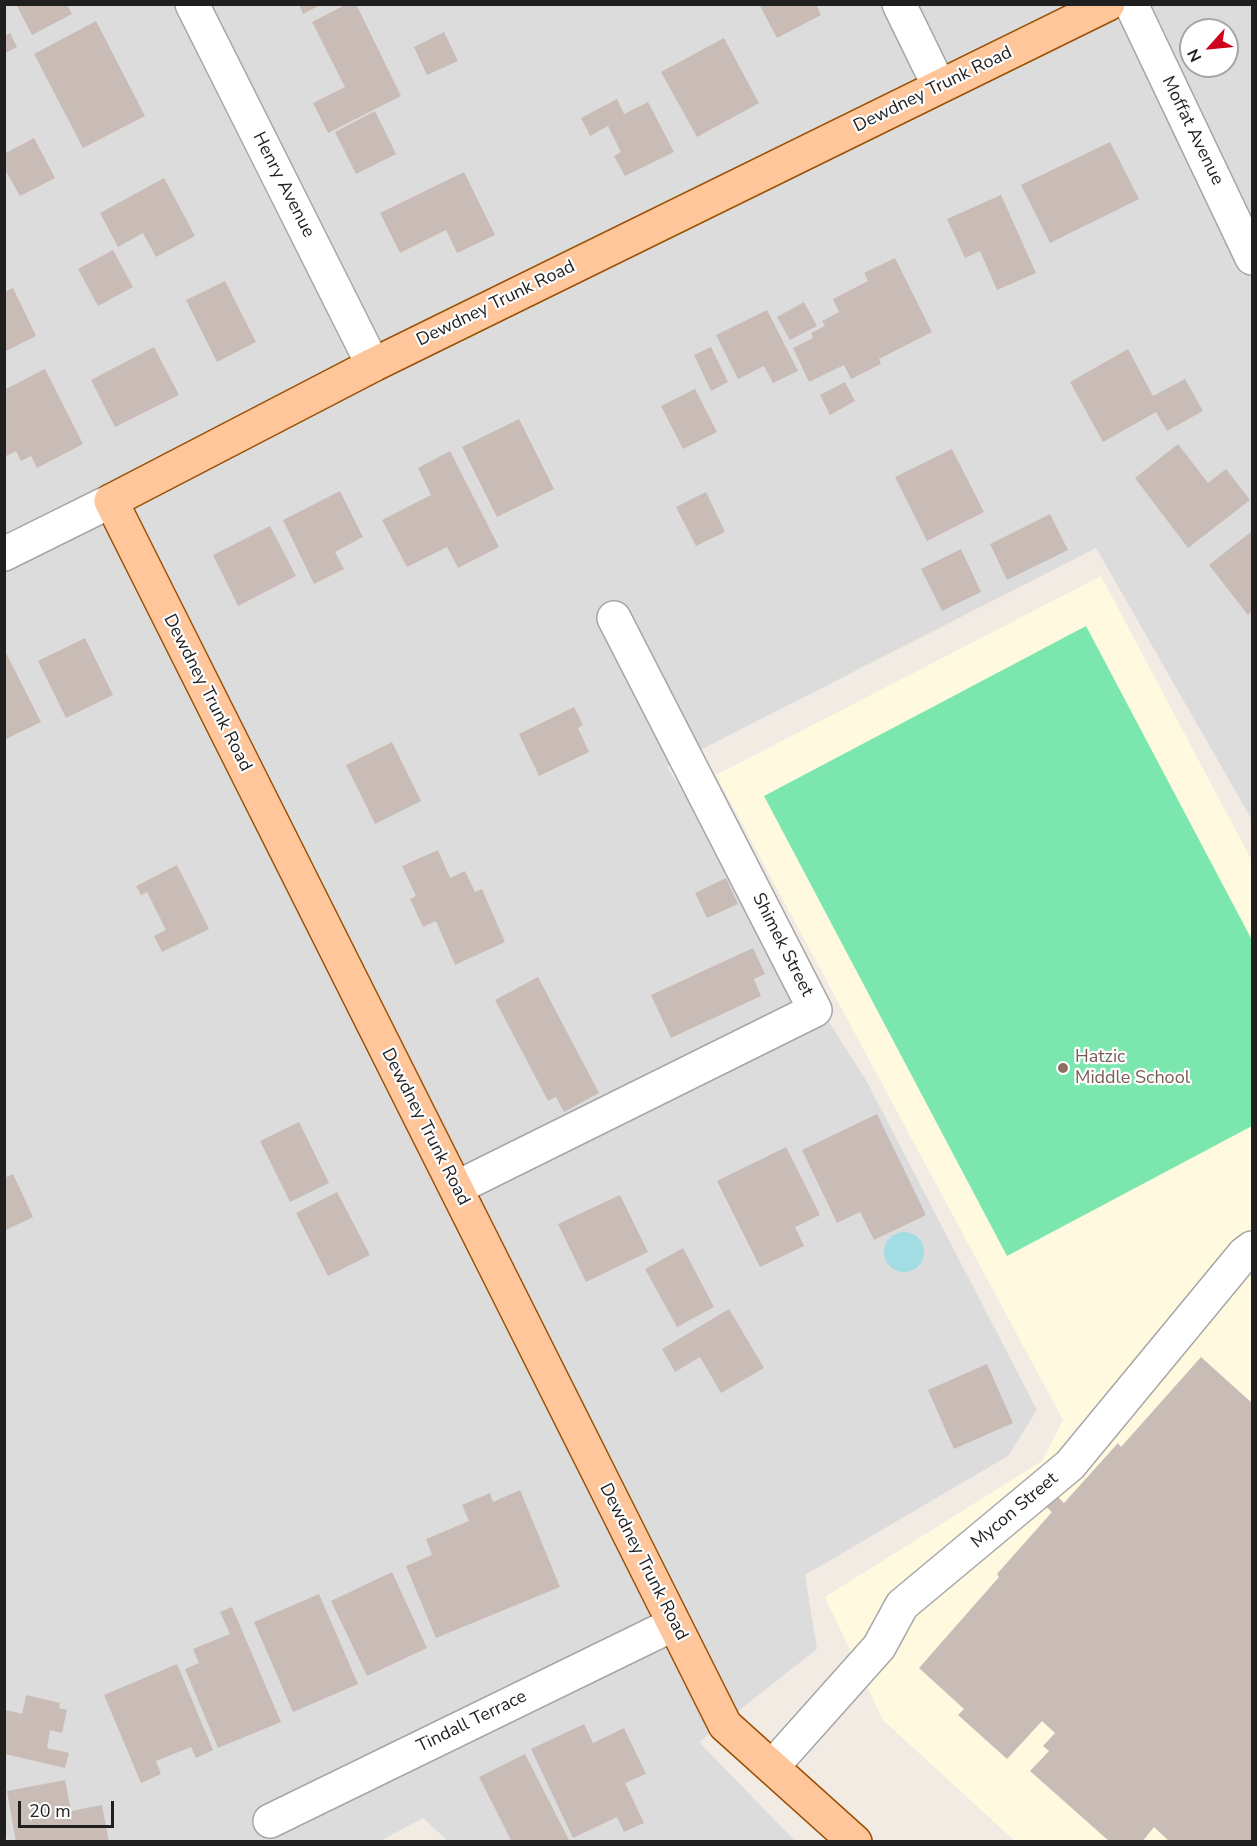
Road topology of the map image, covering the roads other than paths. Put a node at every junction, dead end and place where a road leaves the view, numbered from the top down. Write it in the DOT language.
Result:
graph roads {
  1 [pos="192,4"];
  2 [pos="899,4"];
  3 [pos="1108,4"];
  4 [pos="1131,4"];
  5 [pos="939,86"];
  6 [pos="1252,258"];
  7 [pos="374,365"];
  8 [pos="111,501"];
  9 [pos="4,554"];
  10 [pos="614,618"];
  11 [pos="456,1188"];
  12 [pos="1252,1248"];
  13 [pos="674,1624"];
  14 [pos="772,1767"];
  15 [pos="270,1821"];
  16 [pos="855,1842"];
  1 -- 7 [label="street, Henry Avenue"];
  2 -- 5 [label="street"];
  3 -- 5 [label="main road, Dewdney Trunk Road"];
  4 -- 6 [label="street, Moffat Avenue"];
  5 -- 7 [label="main road, Dewdney Trunk Road"];
  7 -- 8 [label="main road, Dewdney Trunk Road"];
  8 -- 9 [label="street"];
  8 -- 11 [label="main road, Dewdney Trunk Road"];
  10 -- 11 [label="street, Shimek Street"];
  11 -- 13 [label="main road, Dewdney Trunk Road"];
  12 -- 14 [label="street, Mycon Street"];
  13 -- 14 [label="main road, Dewdney Trunk Road"];
  13 -- 15 [label="street, Tindall Terrace"];
  14 -- 16 [label="main road, Dewdney Trunk Road"];
}
